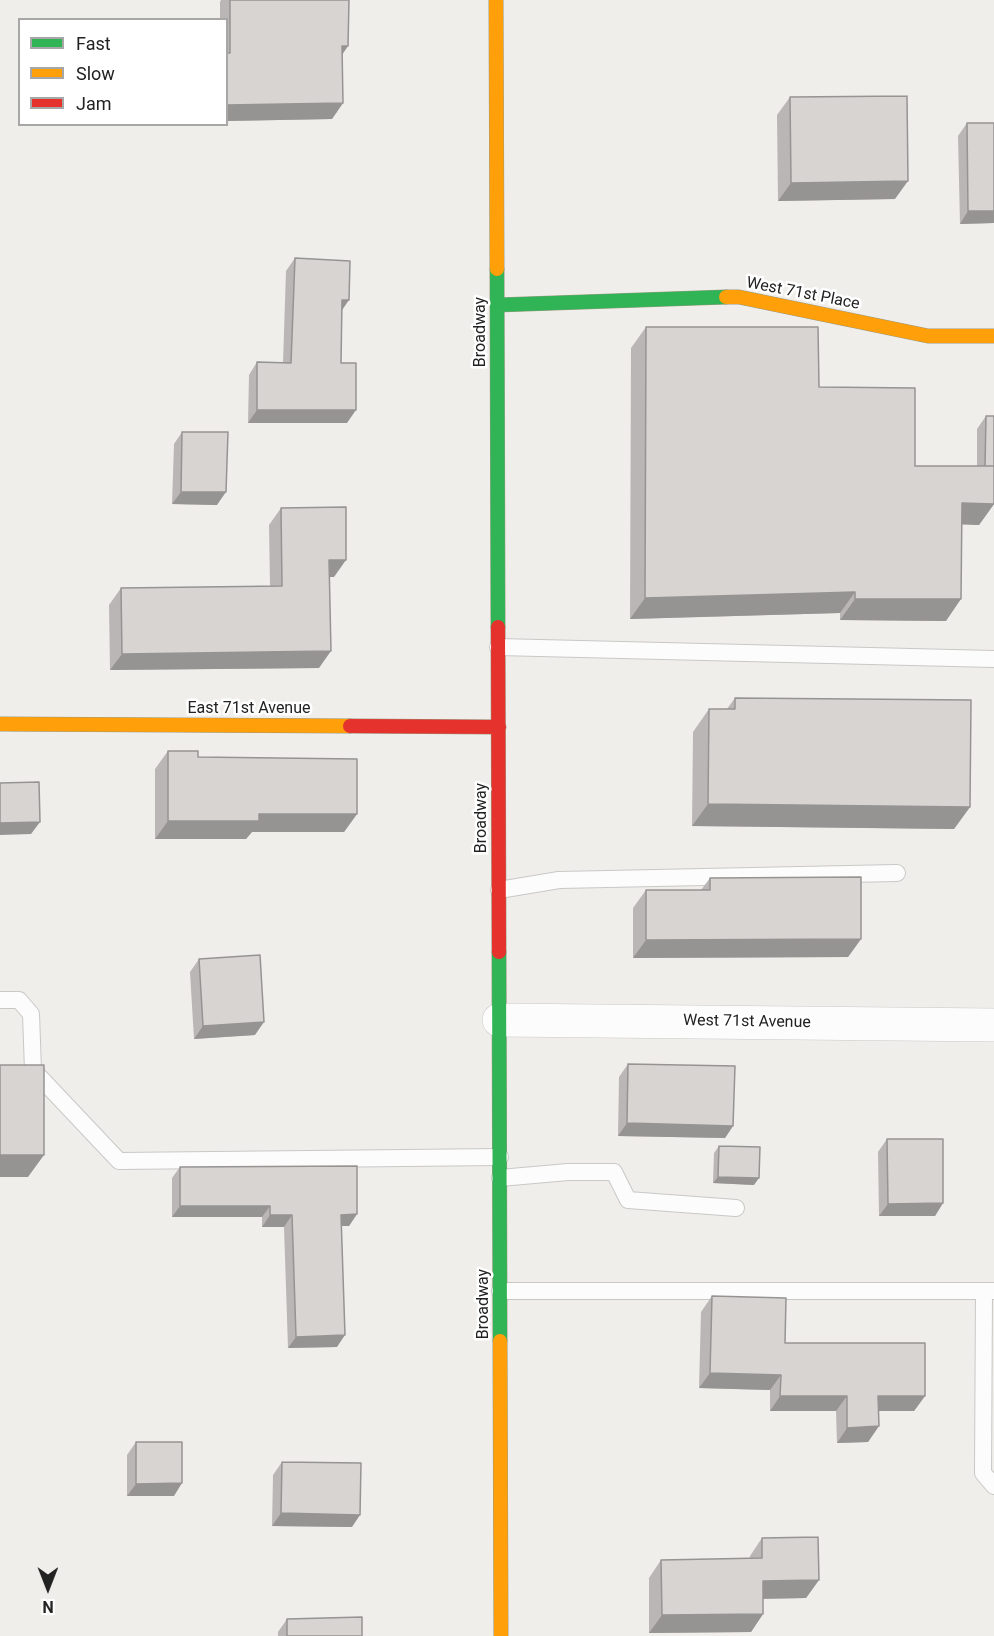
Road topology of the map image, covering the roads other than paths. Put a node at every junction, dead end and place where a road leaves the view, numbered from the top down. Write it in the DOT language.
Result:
graph roads {
  1 [pos="496,0"];
  2 [pos="497,305"];
  3 [pos="994,336"];
  4 [pos="498,647"];
  5 [pos="994,659"];
  6 [pos="0,724"];
  7 [pos="499,727"];
  8 [pos="897,873"];
  9 [pos="499,890"];
  10 [pos="0,1000"];
  11 [pos="499,1020"];
  12 [pos="994,1025"];
  13 [pos="500,1157"];
  14 [pos="500,1178"];
  15 [pos="736,1208"];
  16 [pos="500,1291"];
  17 [pos="989,1291"];
  18 [pos="994,1486"];
  19 [pos="501,1636"];
  1 -- 2 [label="main road, Broadway"];
  2 -- 3 [label="main road, West 71st Place"];
  2 -- 4 [label="main road, Broadway"];
  4 -- 5 [label="lane"];
  4 -- 7 [label="main road, Broadway"];
  6 -- 7 [label="main road, East 71st Avenue"];
  7 -- 9 [label="main road, Broadway"];
  8 -- 9 [label="lane"];
  9 -- 11 [label="main road, Broadway"];
  10 -- 13 [label="lane"];
  11 -- 12 [label="street, West 71st Avenue"];
  11 -- 13 [label="main road, Broadway"];
  13 -- 14 [label="main road, Broadway"];
  14 -- 15 [label="lane"];
  14 -- 16 [label="main road, Broadway"];
  16 -- 17 [label="lane"];
  16 -- 19 [label="main road, Broadway"];
  17 -- 18 [label="lane"];
}
